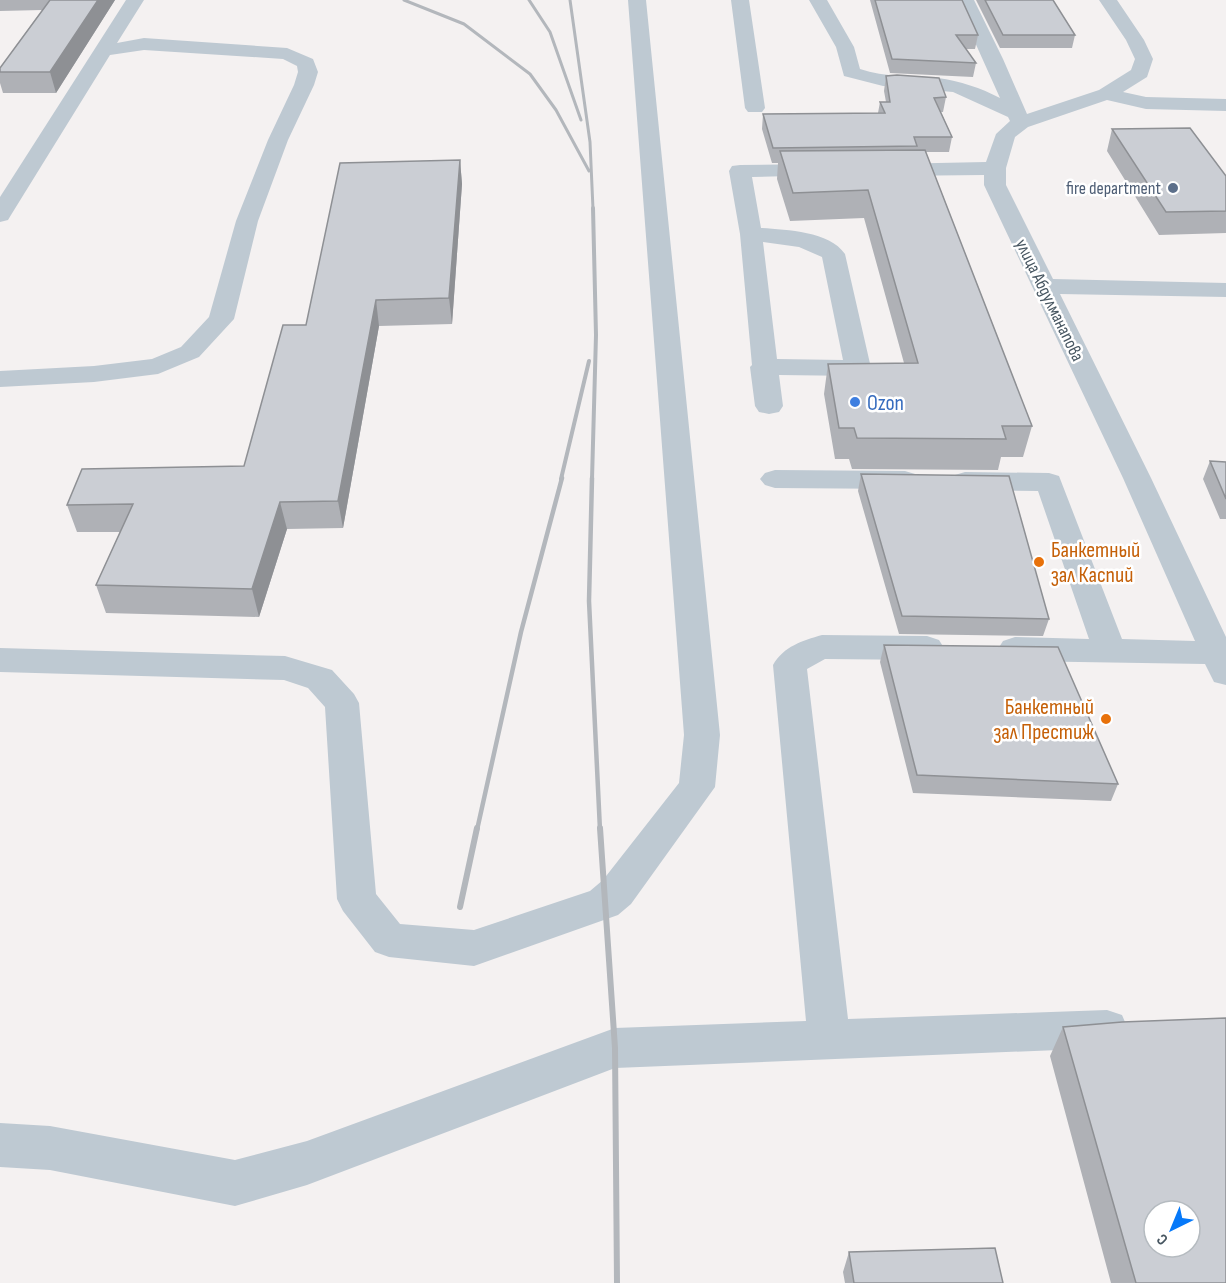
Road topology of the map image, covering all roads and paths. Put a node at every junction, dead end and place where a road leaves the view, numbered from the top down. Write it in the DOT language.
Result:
graph roads {
  1 [pos="135,0"];
  2 [pos="637,0"];
  3 [pos="740,0"];
  4 [pos="818,0"];
  5 [pos="965,0"];
  6 [pos="1108,0"];
  7 [pos="102,51"];
  8 [pos="1106,94"];
  9 [pos="1226,105"];
  10 [pos="755,108"];
  11 [pos="1019,119"];
  12 [pos="995,168"];
  13 [pos="844,170"];
  14 [pos="868,170"];
  15 [pos="0,215"];
  16 [pos="751,234"];
  17 [pos="1044,286"];
  18 [pos="1226,290"];
  19 [pos="763,368"];
  20 [pos="0,379"];
  21 [pos="769,406"];
  22 [pos="775,478"];
  23 [pos="1109,650"];
  24 [pos="1223,659"];
  25 [pos="0,660"];
  26 [pos="1144,1028"];
  27 [pos="829,1040"];
  28 [pos="0,1145"];
  1 -- 7 [label="street"];
  2 -- 25 [label="street"];
  3 -- 10 [label="street"];
  4 -- 11 [label="street"];
  5 -- 11 [label="street"];
  6 -- 8 [label="street"];
  7 -- 15 [label="street"];
  7 -- 20 [label="street"];
  8 -- 9 [label="street"];
  8 -- 11 [label="street"];
  11 -- 12 [label="street, улица Абдулманапова"];
  12 -- 14 [label="street"];
  12 -- 17 [label="street, улица Абдулманапова"];
  13 -- 16 [label="street"];
  16 -- 19 [label="street"];
  16 -- 19 [label="street"];
  17 -- 18 [label="street"];
  17 -- 24 [label="street, улица Абдулманапова"];
  19 -- 21 [label="street"];
  22 -- 23 [label="street"];
  23 -- 24 [label="street"];
  23 -- 27 [label="street"];
  26 -- 27 [label="street"];
  27 -- 28 [label="street"];
}
